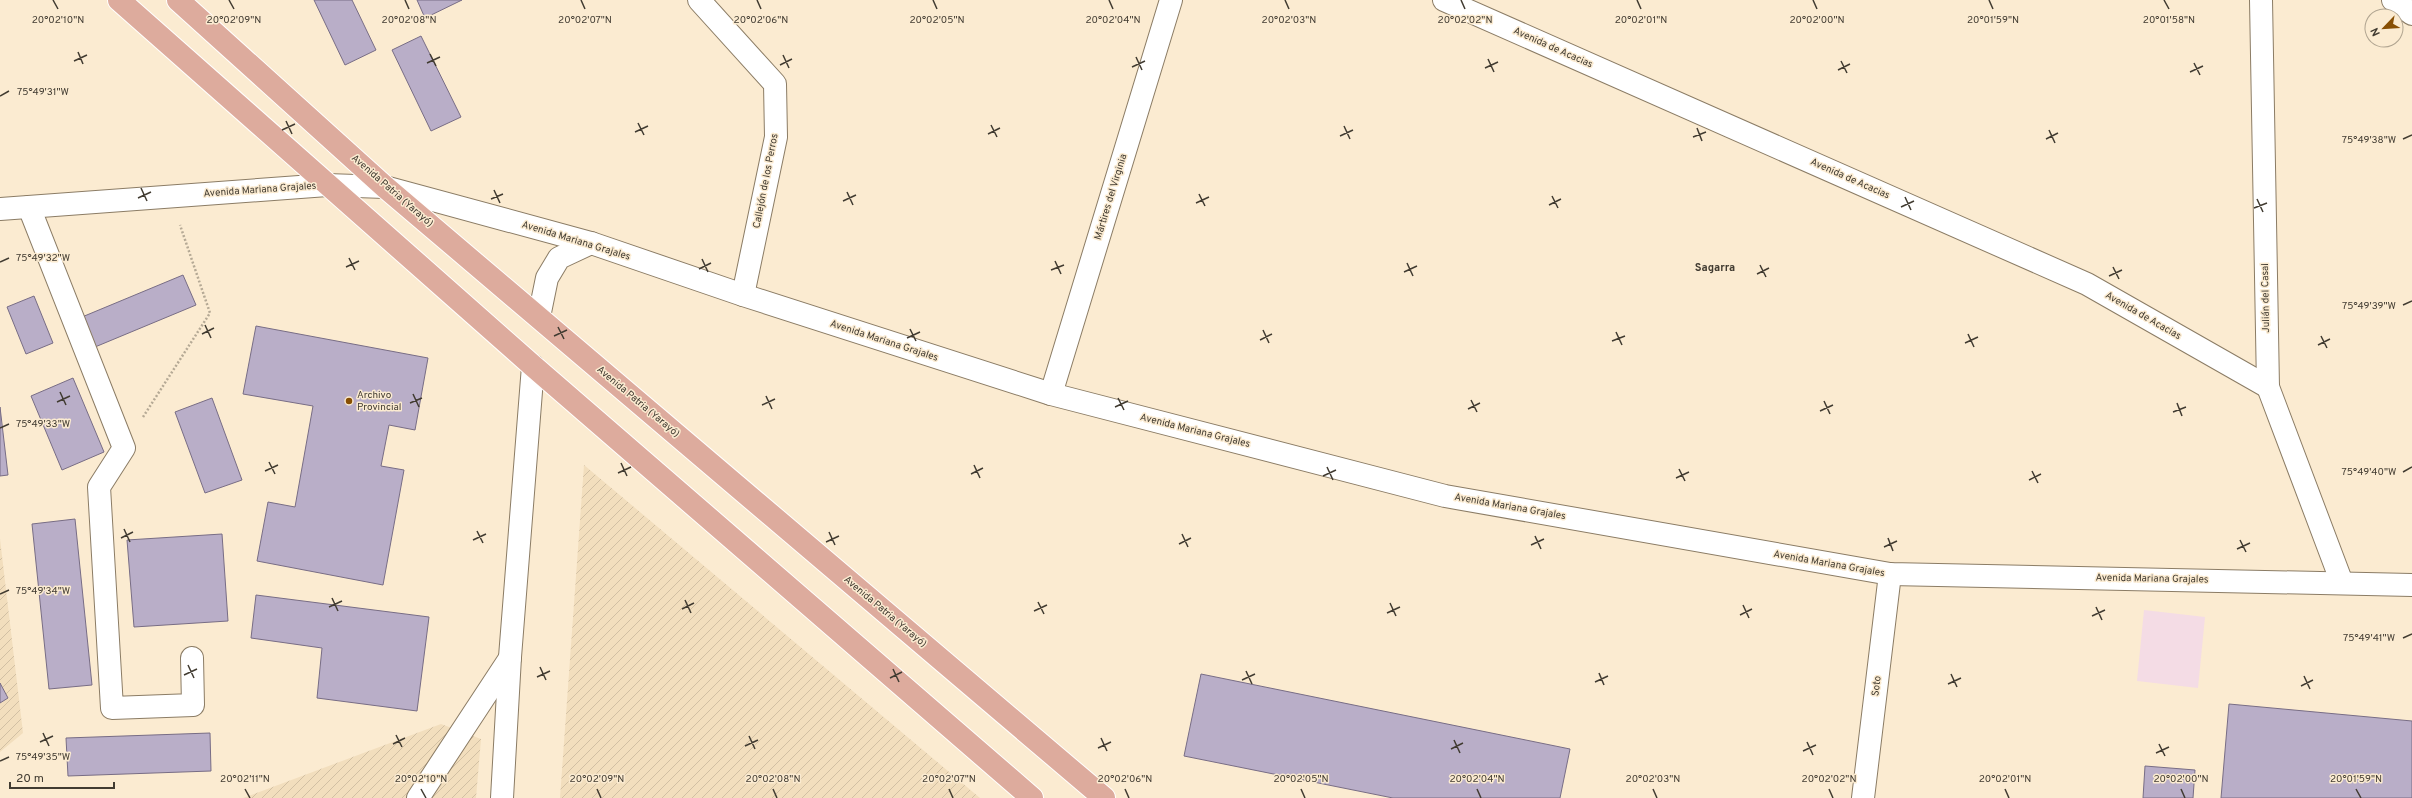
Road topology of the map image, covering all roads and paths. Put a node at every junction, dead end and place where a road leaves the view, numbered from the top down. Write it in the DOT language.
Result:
graph roads {
  1 [pos="119,0"];
  2 [pos="178,0"];
  3 [pos="699,0"];
  4 [pos="1171,0"];
  5 [pos="1444,0"];
  6 [pos="2261,0"];
  7 [pos="2393,0"];
  8 [pos="2412,14"];
  9 [pos="327,185"];
  10 [pos="385,187"];
  11 [pos="170,196"];
  12 [pos="30,207"];
  13 [pos="0,209"];
  14 [pos="590,243"];
  15 [pos="743,295"];
  16 [pos="539,317"];
  17 [pos="533,366"];
  18 [pos="2268,387"];
  19 [pos="1050,394"];
  20 [pos="124,448"];
  21 [pos="1890,574"];
  22 [pos="2342,583"];
  23 [pos="2412,585"];
  24 [pos="510,657"];
  25 [pos="192,658"];
  26 [pos="418,798"];
  27 [pos="502,798"];
  28 [pos="1032,798"];
  29 [pos="1104,798"];
  30 [pos="1863,798"];
  1 -- 9 [label="main road"];
  2 -- 10 [label="main road, Avenida Patria (Yarayó)"];
  3 -- 15 [label="street, Callejón de los Perros"];
  4 -- 19 [label="street, Mártires del Virginia"];
  5 -- 18 [label="street, Avenida de Acacias"];
  6 -- 18 [label="street, Julián del Casal"];
  7 -- 8 [label="street"];
  9 -- 10 [label="street, Avenida Mariana Grajales"];
  9 -- 11 [label="street, Avenida Mariana Grajales"];
  9 -- 17 [label="main road"];
  10 -- 14 [label="street, Avenida Mariana Grajales"];
  10 -- 16 [label="main road, Avenida Patria (Yarayó)"];
  11 -- 12 [label="street, Avenida Mariana Grajales"];
  11 -- 20 [label="path"];
  12 -- 13 [label="street, Avenida Mariana Grajales"];
  12 -- 20 [label="street"];
  14 -- 15 [label="street, Avenida Mariana Grajales"];
  14 -- 16 [label="street"];
  15 -- 19 [label="street, Avenida Mariana Grajales"];
  16 -- 29 [label="main road, Avenida Patria (Yarayó)"];
  17 -- 24 [label="street"];
  17 -- 28 [label="main road"];
  18 -- 22 [label="street, Julián del Casal"];
  19 -- 21 [label="street, Avenida Mariana Grajales"];
  20 -- 25 [label="street"];
  21 -- 22 [label="street, Avenida Mariana Grajales"];
  21 -- 30 [label="street, Soto"];
  22 -- 23 [label="street, Avenida Mariana Grajales"];
  24 -- 26 [label="street"];
  24 -- 27 [label="street"];
}
